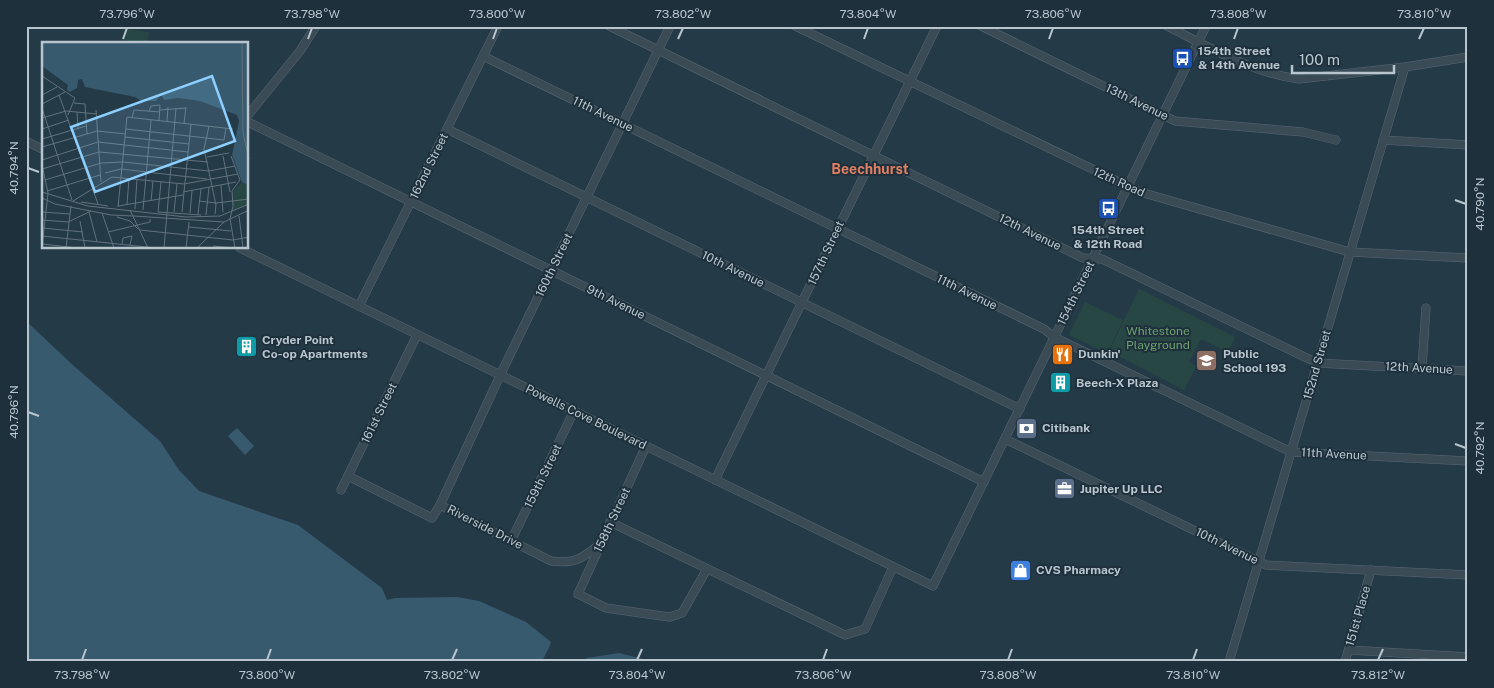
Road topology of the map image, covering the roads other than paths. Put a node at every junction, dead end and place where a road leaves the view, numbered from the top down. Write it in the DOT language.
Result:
graph roads {
  1 [pos="316,26"];
  2 [pos="498,26"];
  3 [pos="609,26"];
  4 [pos="670,26"];
  5 [pos="795,26"];
  6 [pos="936,26"];
  7 [pos="981,26"];
  8 [pos="1167,26"];
  9 [pos="1206,26"];
  10 [pos="1198,41"];
  11 [pos="659,50"];
  12 [pos="483,56"];
  13 [pos="1468,57"];
  14 [pos="1405,68"];
  15 [pos="909,82"];
  16 [pos="249,114"];
  17 [pos="1163,115"];
  18 [pos="249,122"];
  19 [pos="623,124"];
  20 [pos="447,129"];
  21 [pos="1336,140"];
  22 [pos="1383,140"];
  23 [pos="26,141"];
  24 [pos="1468,145"];
  25 [pos="42,149"];
  26 [pos="874,155"];
  27 [pos="1128,187"];
  28 [pos="587,197"];
  29 [pos="411,202"];
  30 [pos="838,228"];
  31 [pos="242,249"];
  32 [pos="1350,252"];
  33 [pos="1468,258"];
  34 [pos="1093,259"];
  35 [pos="551,271"];
  36 [pos="803,303"];
  37 [pos="358,306"];
  38 [pos="1426,308"];
  39 [pos="417,335"];
  40 [pos="1054,337"];
  41 [pos="1317,363"];
  42 [pos="1422,368"];
  43 [pos="1468,371"];
  44 [pos="500,376"];
  45 [pos="766,376"];
  46 [pos="1020,408"];
  47 [pos="574,411"];
  48 [pos="1005,439"];
  49 [pos="646,446"];
  50 [pos="1291,452"];
  51 [pos="1468,461"];
  52 [pos="348,476"];
  53 [pos="715,480"];
  54 [pos="984,482"];
  55 [pos="341,490"];
  56 [pos="440,505"];
  57 [pos="610,522"];
  58 [pos="511,541"];
  59 [pos="600,544"];
  60 [pos="1258,562"];
  61 [pos="893,567"];
  62 [pos="707,569"];
  63 [pos="1371,570"];
  64 [pos="1468,575"];
  65 [pos="934,586"];
  66 [pos="1348,650"];
  67 [pos="1468,657"];
  68 [pos="1427,658"];
  69 [pos="1229,662"];
  70 [pos="1345,662"];
  1 -- 16 [label="street"];
  2 -- 12 [label="street, 162nd Street"];
  3 -- 11 [label="street, 12th Avenue"];
  4 -- 11 [label="street, 160th Street"];
  5 -- 15 [label="street, 12th Road"];
  6 -- 15 [label="street, 157th Street"];
  7 -- 17 [label="street, 13th Avenue"];
  8 -- 10 [label="street"];
  9 -- 10 [label="street, 154th Street"];
  10 -- 14 [label="street"];
  10 -- 17 [label="street, 154th Street"];
  11 -- 19 [label="street, 160th Street"];
  11 -- 26 [label="street, 12th Avenue"];
  12 -- 19 [label="street, 11th Avenue"];
  12 -- 20 [label="street, 162nd Street"];
  13 -- 14 [label="street"];
  14 -- 22 [label="street, 152nd Street"];
  15 -- 26 [label="street, 157th Street"];
  15 -- 27 [label="street, 12th Road"];
  17 -- 21 [label="street, 13th Avenue"];
  17 -- 27 [label="street, 154th Street"];
  18 -- 29 [label="street, 9th Avenue"];
  19 -- 28 [label="street, 160th Street"];
  19 -- 30 [label="street, 11th Avenue"];
  20 -- 28 [label="street, 10th Avenue"];
  20 -- 29 [label="street, 162nd Street"];
  22 -- 24 [label="street"];
  22 -- 32 [label="street, 152nd Street"];
  23 -- 25 [label="street"];
  26 -- 30 [label="street, 157th Street"];
  26 -- 34 [label="street, 12th Avenue"];
  27 -- 32 [label="street, 12th Road"];
  27 -- 34 [label="street, 154th Street"];
  28 -- 35 [label="street, 160th Street"];
  28 -- 36 [label="street, 10th Avenue"];
  29 -- 35 [label="street, 9th Avenue"];
  29 -- 37 [label="street, 162nd Street"];
  30 -- 36 [label="street, 157th Street"];
  30 -- 40 [label="street, 11th Avenue"];
  31 -- 37 [label="street, Powells Cove Boulevard"];
  32 -- 33 [label="street, 12th Road"];
  32 -- 41 [label="street, 152nd Street"];
  34 -- 40 [label="street, 154th Street"];
  34 -- 41 [label="street, 12th Avenue"];
  35 -- 44 [label="street, 160th Street"];
  35 -- 45 [label="street, 9th Avenue"];
  36 -- 45 [label="street, 157th Street"];
  36 -- 46 [label="street, 10th Avenue"];
  37 -- 39 [label="street, Powells Cove Boulevard"];
  38 -- 42 [label="street"];
  39 -- 44 [label="street, Powells Cove Boulevard"];
  39 -- 52 [label="street, 161st Street"];
  40 -- 46 [label="street, 154th Street"];
  40 -- 50 [label="street, 11th Avenue"];
  41 -- 42 [label="street, 12th Avenue"];
  41 -- 50 [label="street, 152nd Street"];
  42 -- 43 [label="street, 12th Avenue"];
  44 -- 47 [label="street, Powells Cove Boulevard"];
  44 -- 56 [label="street, 160th Street"];
  45 -- 53 [label="street, 157th Street"];
  45 -- 54 [label="street, 9th Avenue"];
  46 -- 48 [label="street, 154th Street"];
  47 -- 49 [label="street, Powells Cove Boulevard"];
  47 -- 58 [label="street, 159th Street"];
  48 -- 54 [label="street, 154th Street"];
  48 -- 60 [label="street, 10th Avenue"];
  49 -- 53 [label="street, Powells Cove Boulevard"];
  49 -- 57 [label="street, 158th Street"];
  50 -- 51 [label="street, 11th Avenue"];
  50 -- 60 [label="street, 152nd Street"];
  52 -- 55 [label="street, 161st Street"];
  52 -- 56 [label="street, Riverside Drive"];
  53 -- 61 [label="street, Powells Cove Boulevard"];
  54 -- 65 [label="street, 154th Street"];
  56 -- 58 [label="street, Riverside Drive"];
  57 -- 59 [label="street, 158th Street"];
  57 -- 62 [label="street"];
  58 -- 59 [label="street, Riverside Drive"];
  59 -- 62 [label="street, 158th Street"];
  60 -- 63 [label="street, 10th Avenue"];
  60 -- 69 [label="street, 152nd Street"];
  61 -- 62 [label="street"];
  61 -- 65 [label="street, Powells Cove Boulevard"];
  63 -- 64 [label="street, 10th Avenue"];
  63 -- 66 [label="street, 151st Place"];
  66 -- 68 [label="street"];
  66 -- 70 [label="street, 151st Place"];
  67 -- 68 [label="street"];
}
